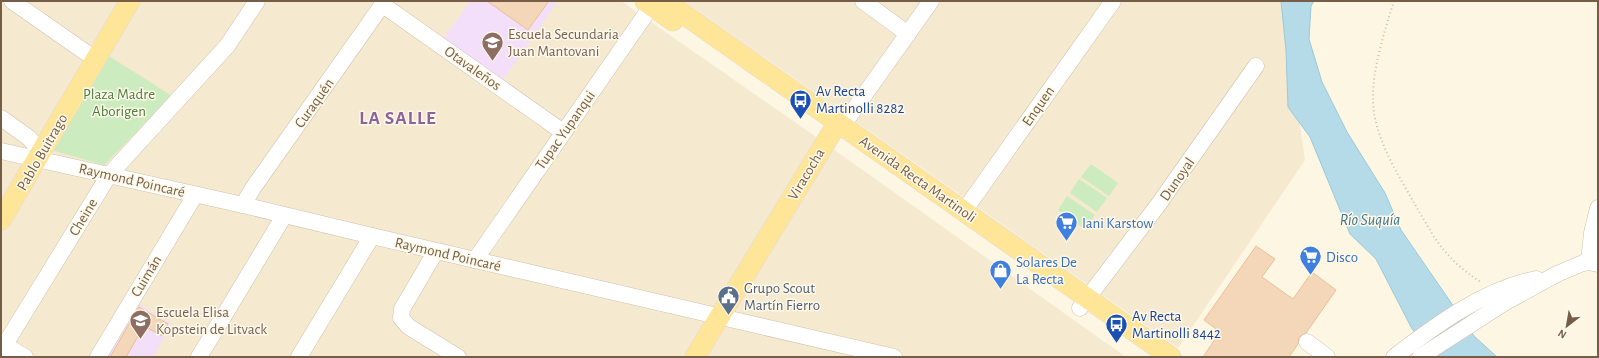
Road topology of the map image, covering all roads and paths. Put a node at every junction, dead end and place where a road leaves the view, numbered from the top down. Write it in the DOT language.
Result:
graph roads {
  1 [pos="12,1"];
  2 [pos="130,1"];
  3 [pos="257,1"];
  4 [pos="863,1"];
  5 [pos="931,1"];
  6 [pos="1113,1"];
  7 [pos="1394,1"];
  8 [pos="654,2"];
  9 [pos="384,3"];
  10 [pos="908,34"];
  11 [pos="95,59"];
  12 [pos="1256,66"];
  13 [pos="1,118"];
  14 [pos="838,128"];
  15 [pos="563,132"];
  16 [pos="1,151"];
  17 [pos="40,155"];
  18 [pos="109,175"];
  19 [pos="195,195"];
  20 [pos="243,205"];
  21 [pos="1598,208"];
  22 [pos="964,211"];
  23 [pos="284,216"];
  24 [pos="1,220"];
  25 [pos="372,236"];
  26 [pos="436,251"];
  27 [pos="475,260"];
  28 [pos="1594,263"];
  29 [pos="1501,297"];
  30 [pos="1084,303"];
  31 [pos="719,317"];
  32 [pos="1307,342"];
  33 [pos="2,346"];
  34 [pos="1399,353"];
  35 [pos="25,357"];
  36 [pos="98,357"];
  37 [pos="199,357"];
  38 [pos="299,357"];
  39 [pos="458,357"];
  40 [pos="695,357"];
  41 [pos="894,357"];
  42 [pos="1148,357"];
  43 [pos="1171,357"];
  44 [pos="1327,357"];
  45 [pos="1420,357"];
  1 -- 11 [label="street"];
  2 -- 11 [label="main road, Pablo Buitrago"];
  3 -- 18 [label="street, Cheine"];
  4 -- 10 [label="street"];
  5 -- 10 [label="street, Viracocha"];
  6 -- 22 [label="street, Enquen"];
  7 -- 29 [label="path"];
  8 -- 14 [label="main road, Avenida Recta Martinoli"];
  8 -- 15 [label="street, Tupac Yupanqui"];
  9 -- 15 [label="street, Otavaleños"];
  9 -- 20 [label="street, Curaquén"];
  10 -- 14 [label="street, Viracocha"];
  11 -- 17 [label="main road, Pablo Buitrago"];
  12 -- 30 [label="street, Dunoyal"];
  13 -- 17 [label="street"];
  14 -- 22 [label="main road, Avenida Recta Martinoli"];
  14 -- 30 [label="main road, Avenida Recta Martinoli"];
  14 -- 31 [label="main road, Viracocha"];
  15 -- 27 [label="street, Tupac Yupanqui"];
  16 -- 17 [label="street, Raymond Poincaré"];
  17 -- 18 [label="street, Raymond Poincaré"];
  17 -- 24 [label="main road, Pablo Buitrago"];
  18 -- 19 [label="street, Raymond Poincaré"];
  18 -- 33 [label="street, Cheine"];
  19 -- 20 [label="street, Raymond Poincaré"];
  19 -- 36 [label="street, Cuimán"];
  20 -- 23 [label="street, Raymond Poincaré"];
  21 -- 28 [label="street"];
  22 -- 30 [label="main road, Avenida Recta Martinoli"];
  23 -- 25 [label="street, Raymond Poincaré"];
  23 -- 37 [label="street"];
  25 -- 26 [label="street, Raymond Poincaré"];
  25 -- 38 [label="street"];
  26 -- 27 [label="street, Raymond Poincaré"];
  26 -- 39 [label="street"];
  27 -- 31 [label="street, Raymond Poincaré"];
  28 -- 29 [label="street"];
  29 -- 34 [label="street"];
  29 -- 45 [label="street"];
  30 -- 42 [label="main road, Avenida Recta Martinoli"];
  30 -- 43 [label="main road, Avenida Recta Martinoli"];
  31 -- 40 [label="main road, Viracocha"];
  31 -- 41 [label="street, Raymond Poincaré"];
  32 -- 44 [label="street"];
  33 -- 35 [label="street"];
}
